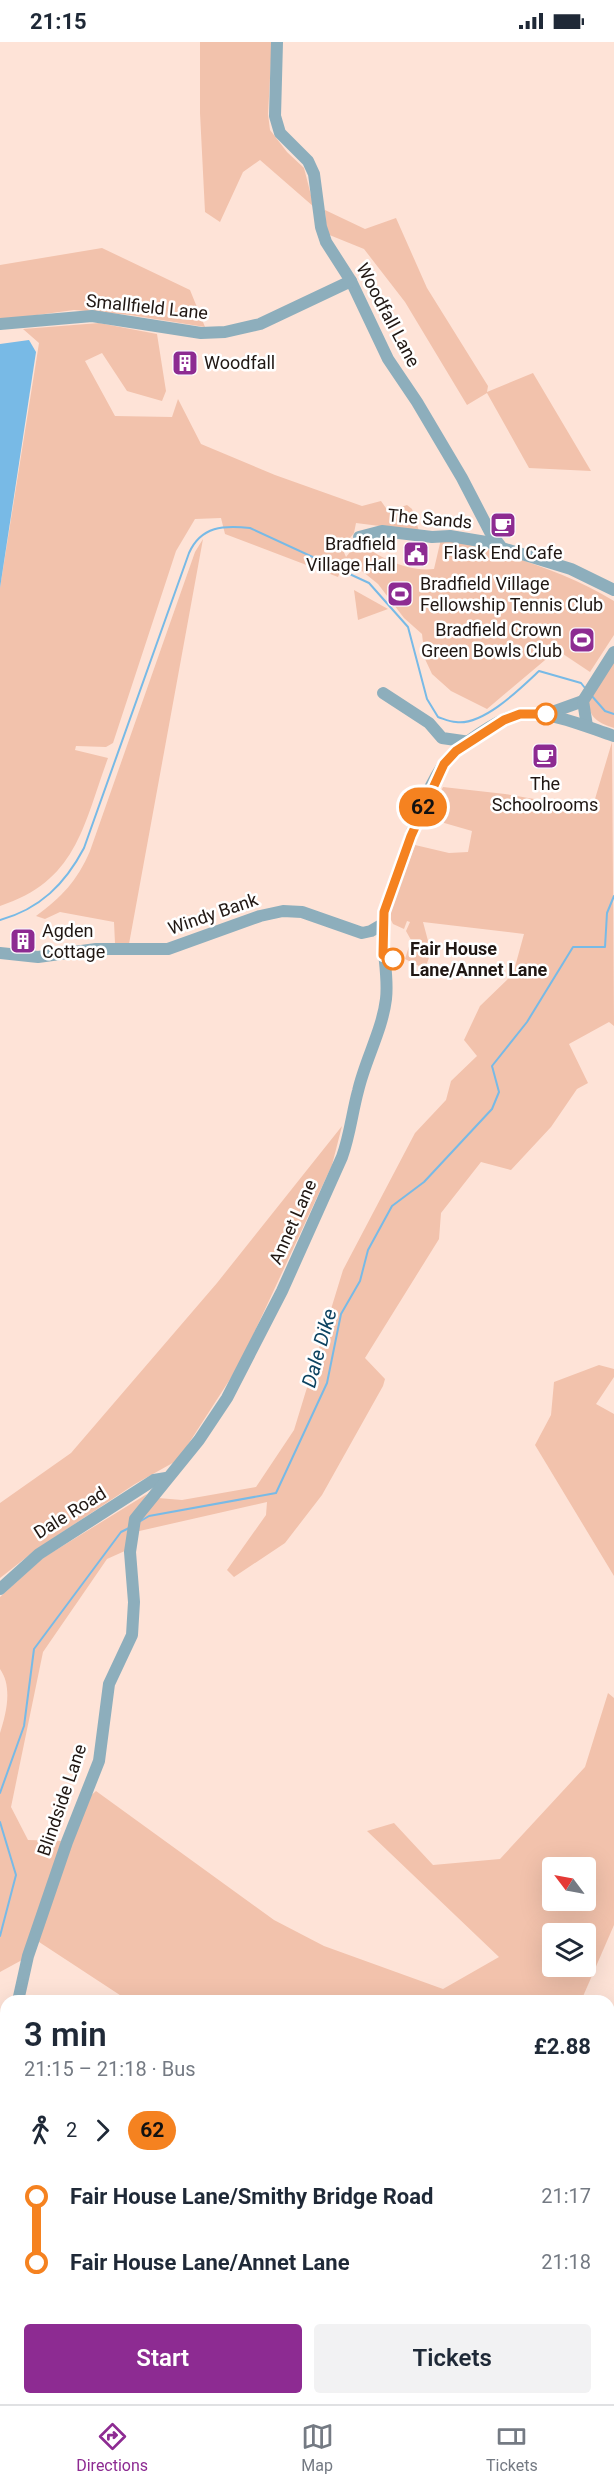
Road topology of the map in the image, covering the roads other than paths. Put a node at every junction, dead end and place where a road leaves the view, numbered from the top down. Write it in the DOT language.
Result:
graph roads {
  1 [pos="277,42"];
  2 [pos="351,281"];
  3 [pos="0,324"];
  4 [pos="359,537"];
  5 [pos="498,544"];
  6 [pos="614,590"];
  7 [pos="614,652"];
  8 [pos="383,693"];
  9 [pos="584,700"];
  10 [pos="547,714"];
  11 [pos="586,726"];
  12 [pos="614,736"];
  13 [pos="442,738"];
  14 [pos="470,742"];
  15 [pos="444,764"];
  16 [pos="383,924"];
  17 [pos="362,933"];
  18 [pos="383,951"];
  19 [pos="0,953"];
  20 [pos="166,1478"];
  21 [pos="0,1589"];
  22 [pos="19,1995"];
  1 -- 2 [label="street, Woodfall Lane"];
  2 -- 3 [label="street, Smallfield Lane"];
  2 -- 5 [label="street, Woodfall Lane"];
  4 -- 5 [label="street, The Sands"];
  5 -- 6 [label="street"];
  7 -- 9 [label="street"];
  8 -- 13 [label="street"];
  9 -- 10 [label="street"];
  9 -- 11 [label="street"];
  10 -- 11 [label="street"];
  10 -- 14 [label="street"];
  11 -- 12 [label="street"];
  13 -- 14 [label="street"];
  13 -- 15 [label="street"];
  14 -- 15 [label="street"];
  15 -- 16 [label="street, Annet Lane"];
  16 -- 17 [label="street"];
  16 -- 18 [label="street, Annet Lane"];
  17 -- 18 [label="street, Windy Bank"];
  17 -- 19 [label="street, Windy Bank"];
  18 -- 20 [label="street, Annet Lane"];
  20 -- 21 [label="street, Dale Road"];
  20 -- 22 [label="street, Blindside Lane"];
}
